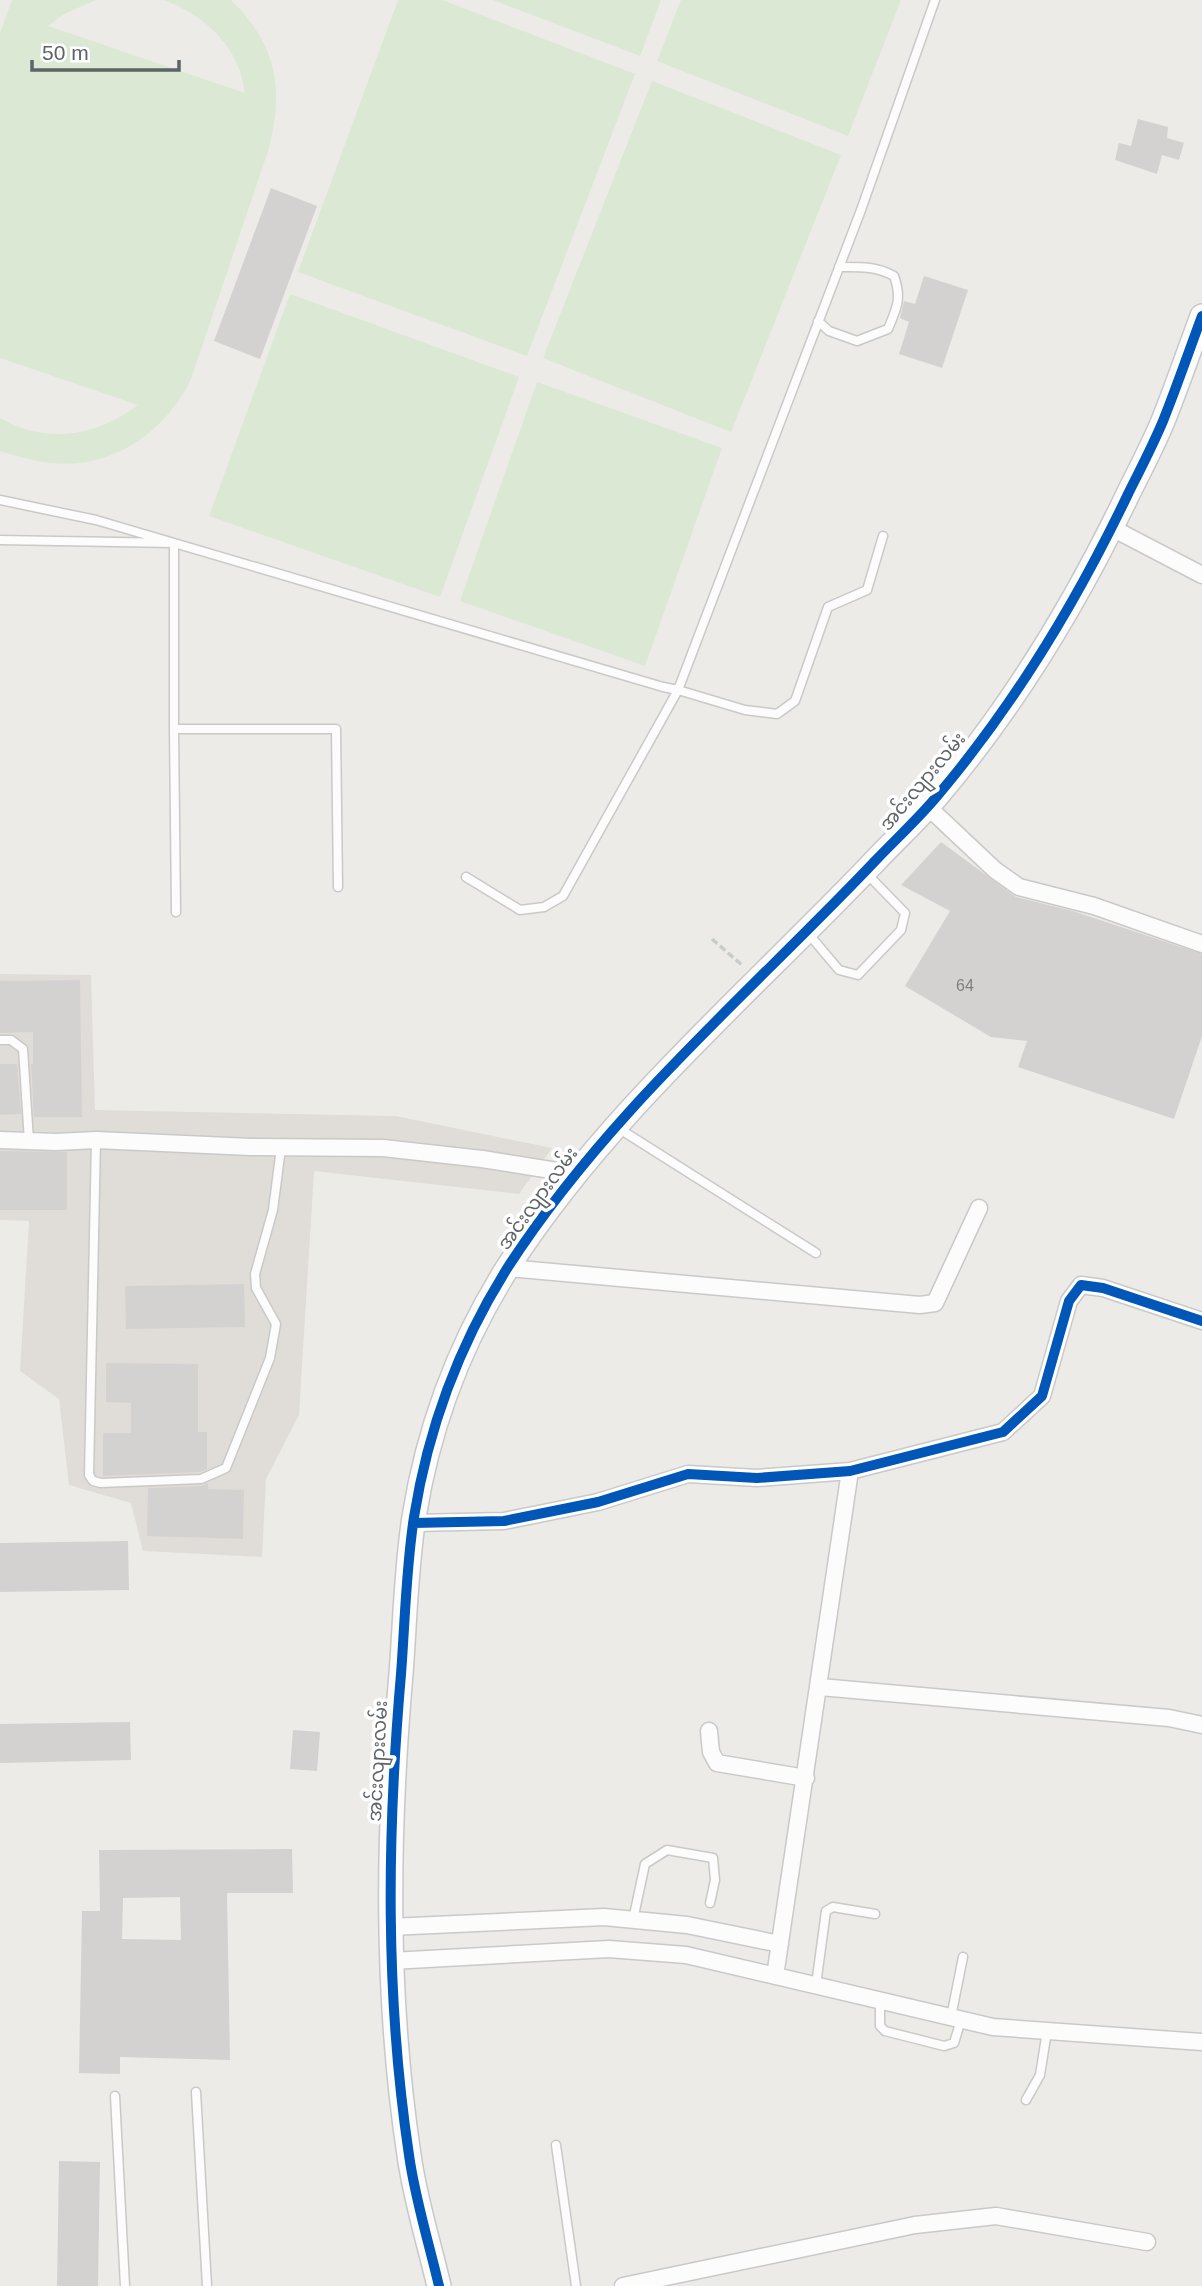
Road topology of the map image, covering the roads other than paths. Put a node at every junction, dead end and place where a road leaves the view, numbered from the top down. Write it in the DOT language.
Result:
graph roads {
  1 [pos="935,0"];
  2 [pos="839,267"];
  3 [pos="1202,316"];
  4 [pos="818,321"];
  5 [pos="0,500"];
  6 [pos="1112,528"];
  7 [pos="883,536"];
  8 [pos="0,540"];
  9 [pos="174,544"];
  10 [pos="1202,575"];
  11 [pos="678,690"];
  12 [pos="174,729"];
  13 [pos="928,806"];
  14 [pos="865,872"];
  15 [pos="466,877"];
  16 [pos="338,887"];
  17 [pos="176,912"];
  18 [pos="807,932"];
  19 [pos="1202,944"];
  20 [pos="0,1040"];
  21 [pos="616,1126"];
  22 [pos="0,1140"];
  23 [pos="96,1140"];
  24 [pos="29,1142"];
  25 [pos="281,1147"];
  26 [pos="576,1174"];
  27 [pos="979,1208"];
  28 [pos="816,1253"];
  29 [pos="508,1268"];
  30 [pos="1202,1321"];
  31 [pos="850,1471"];
  32 [pos="413,1523"];
  33 [pos="820,1687"];
  34 [pos="1202,1725"];
  35 [pos="709,1731"];
  36 [pos="806,1778"];
  37 [pos="710,1903"];
  38 [pos="875,1914"];
  39 [pos="633,1920"];
  40 [pos="390,1927"];
  41 [pos="780,1944"];
  42 [pos="963,1957"];
  43 [pos="391,1962"];
  44 [pos="775,1976"];
  45 [pos="816,1985"];
  46 [pos="880,2001"];
  47 [pos="956,2018"];
  48 [pos="1047,2031"];
  49 [pos="1202,2042"];
  50 [pos="196,2092"];
  51 [pos="115,2096"];
  52 [pos="1026,2100"];
  53 [pos="556,2145"];
  54 [pos="1147,2242"];
  55 [pos="125,2286"];
  56 [pos="207,2286"];
  57 [pos="439,2286"];
  58 [pos="576,2286"];
  59 [pos="623,2286"];
  1 -- 2 [label="lane"];
  2 -- 4 [label="lane"];
  2 -- 4 [label="lane"];
  3 -- 6 [label="main road, အင်းလျားလမ်း"];
  4 -- 11 [label="lane"];
  5 -- 9 [label="lane"];
  6 -- 10 [label="street"];
  6 -- 13 [label="main road, အင်းလျားလမ်း"];
  7 -- 11 [label="lane"];
  8 -- 9 [label="lane"];
  9 -- 11 [label="lane"];
  9 -- 12 [label="lane"];
  11 -- 15 [label="lane"];
  12 -- 16 [label="lane"];
  12 -- 17 [label="lane"];
  13 -- 14 [label="main road, အင်းလျားလမ်း"];
  13 -- 19 [label="street"];
  14 -- 18 [label="main road, အင်းလျားလမ်း"];
  14 -- 18 [label="lane"];
  18 -- 21 [label="main road, အင်းလျားလမ်း"];
  20 -- 24 [label="lane"];
  21 -- 26 [label="main road, အင်းလျားလမ်း"];
  21 -- 28 [label="lane"];
  22 -- 24 [label="street"];
  23 -- 24 [label="street"];
  23 -- 25 [label="street"];
  23 -- 25 [label="lane"];
  25 -- 26 [label="street"];
  26 -- 29 [label="main road, အင်းလျားလမ်း"];
  27 -- 29 [label="street"];
  29 -- 32 [label="main road, အင်းလျားလမ်း"];
  30 -- 31 [label="street"];
  31 -- 32 [label="street"];
  31 -- 33 [label="street"];
  32 -- 40 [label="main road, အင်းလျားလမ်း"];
  33 -- 34 [label="street"];
  33 -- 36 [label="street"];
  35 -- 36 [label="street"];
  36 -- 41 [label="street"];
  37 -- 39 [label="lane"];
  38 -- 45 [label="lane"];
  39 -- 40 [label="street"];
  39 -- 41 [label="street"];
  40 -- 43 [label="main road, အင်းလျားလမ်း"];
  41 -- 44 [label="street"];
  42 -- 47 [label="lane"];
  43 -- 44 [label="street"];
  43 -- 57 [label="main road, အင်းလျားလမ်း"];
  44 -- 45 [label="street"];
  45 -- 46 [label="street"];
  46 -- 47 [label="street"];
  46 -- 47 [label="lane"];
  47 -- 48 [label="street"];
  48 -- 49 [label="street"];
  48 -- 52 [label="lane"];
  50 -- 56 [label="lane"];
  51 -- 55 [label="lane"];
  53 -- 58 [label="lane"];
  54 -- 59 [label="street"];
}
